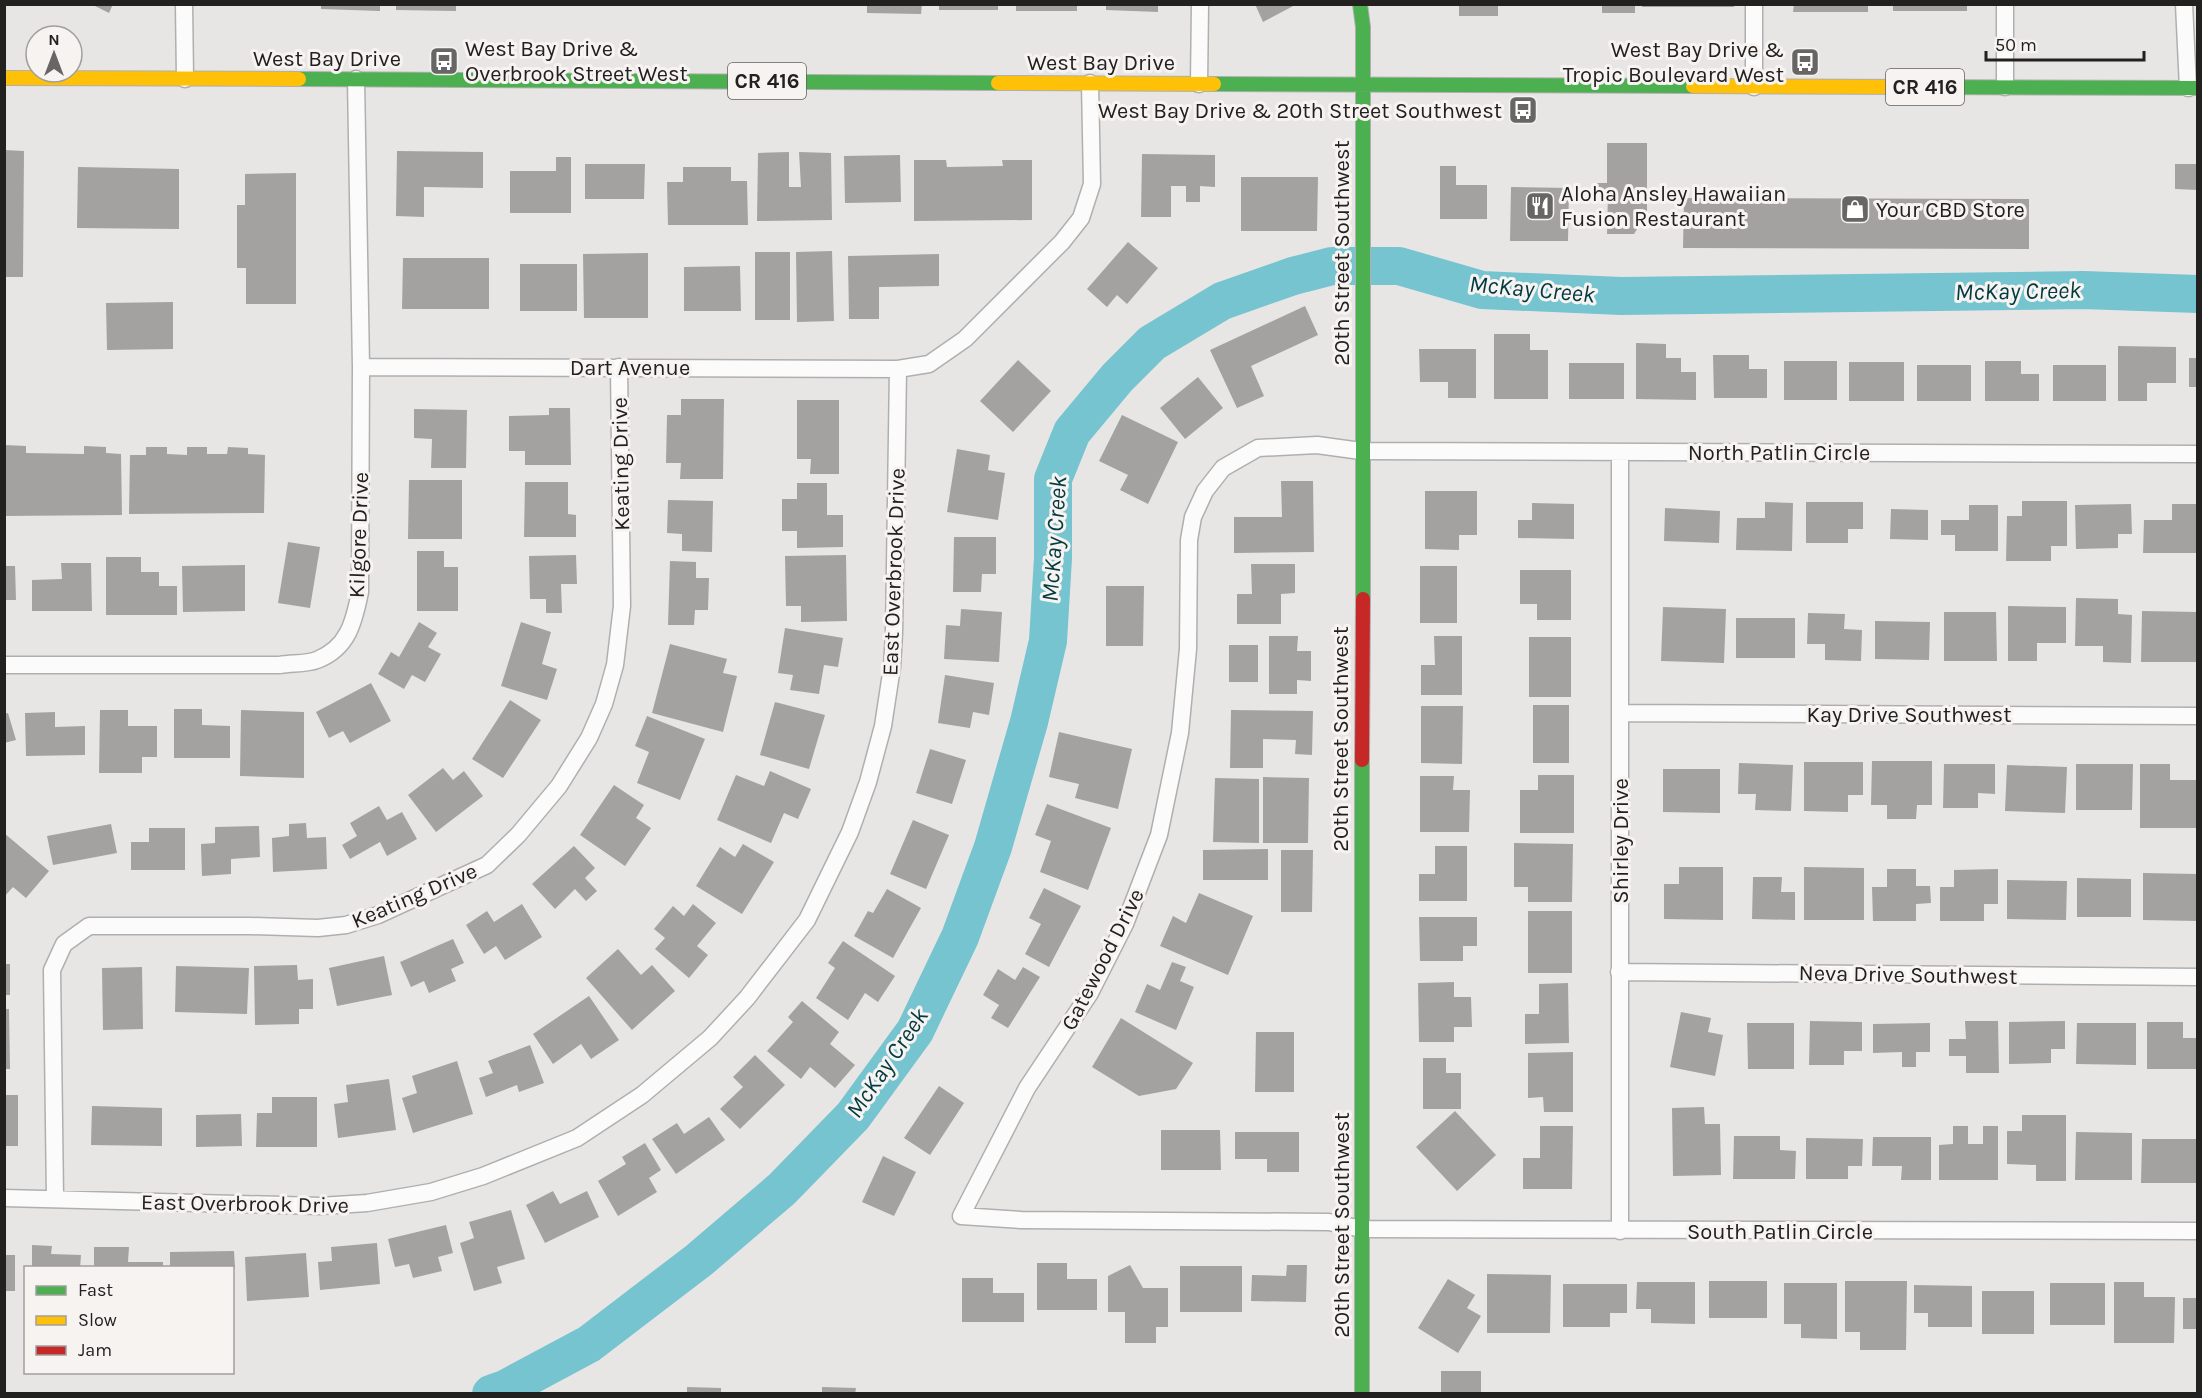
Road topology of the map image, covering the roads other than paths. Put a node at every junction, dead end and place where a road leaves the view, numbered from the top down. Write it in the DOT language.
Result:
graph roads {
  1 [pos="184,4"];
  2 [pos="1200,4"];
  3 [pos="1360,4"];
  4 [pos="1754,4"];
  5 [pos="2005,4"];
  6 [pos="2184,4"];
  7 [pos="4,78"];
  8 [pos="185,79"];
  9 [pos="356,79"];
  10 [pos="1090,83"];
  11 [pos="1199,84"];
  12 [pos="1362,84"];
  13 [pos="1754,87"];
  14 [pos="2005,87"];
  15 [pos="2193,88"];
  16 [pos="361,367"];
  17 [pos="619,367"];
  18 [pos="898,369"];
  19 [pos="1361,452"];
  20 [pos="1620,452"];
  21 [pos="2198,454"];
  22 [pos="4,665"];
  23 [pos="1621,713"];
  24 [pos="2198,716"];
  25 [pos="1619,972"];
  26 [pos="2198,977"];
  27 [pos="4,1198"];
  28 [pos="55,1198"];
  29 [pos="1362,1229"];
  30 [pos="1620,1231"];
  31 [pos="2198,1231"];
  32 [pos="1362,1394"];
  1 -- 8 [label="street"];
  2 -- 11 [label="street"];
  3 -- 12 [label="main road, 20th Street Southwest"];
  4 -- 13 [label="street"];
  5 -- 14 [label="street"];
  6 -- 15 [label="street"];
  7 -- 8 [label="main road, West Bay Drive / CR 416"];
  8 -- 9 [label="main road, West Bay Drive / CR 416"];
  9 -- 10 [label="main road, West Bay Drive / CR 416"];
  9 -- 16 [label="street, Kilgore Drive"];
  10 -- 11 [label="main road, West Bay Drive / CR 416"];
  10 -- 18 [label="street"];
  11 -- 12 [label="main road, West Bay Drive / CR 416"];
  12 -- 13 [label="main road, West Bay Drive / CR 416"];
  12 -- 19 [label="main road, 20th Street Southwest"];
  13 -- 14 [label="main road, West Bay Drive / CR 416"];
  14 -- 15 [label="main road, West Bay Drive / CR 416"];
  16 -- 17 [label="street, Dart Avenue"];
  16 -- 22 [label="street, Kilgore Drive"];
  17 -- 18 [label="street, Dart Avenue"];
  17 -- 28 [label="street, Keating Drive"];
  18 -- 28 [label="street, East Overbrook Drive"];
  19 -- 20 [label="street, North Patlin Circle"];
  19 -- 29 [label="main road, 20th Street Southwest"];
  19 -- 29 [label="street, Gatewood Drive"];
  20 -- 21 [label="street, North Patlin Circle"];
  20 -- 23 [label="street, Shirley Drive"];
  23 -- 24 [label="street, Kay Drive Southwest"];
  23 -- 25 [label="street, Shirley Drive"];
  25 -- 26 [label="street, Neva Drive Southwest"];
  25 -- 30 [label="street, Shirley Drive"];
  27 -- 28 [label="street, East Overbrook Drive"];
  29 -- 30 [label="street, South Patlin Circle"];
  29 -- 32 [label="main road, 20th Street Southwest"];
  30 -- 31 [label="street, South Patlin Circle"];
}
